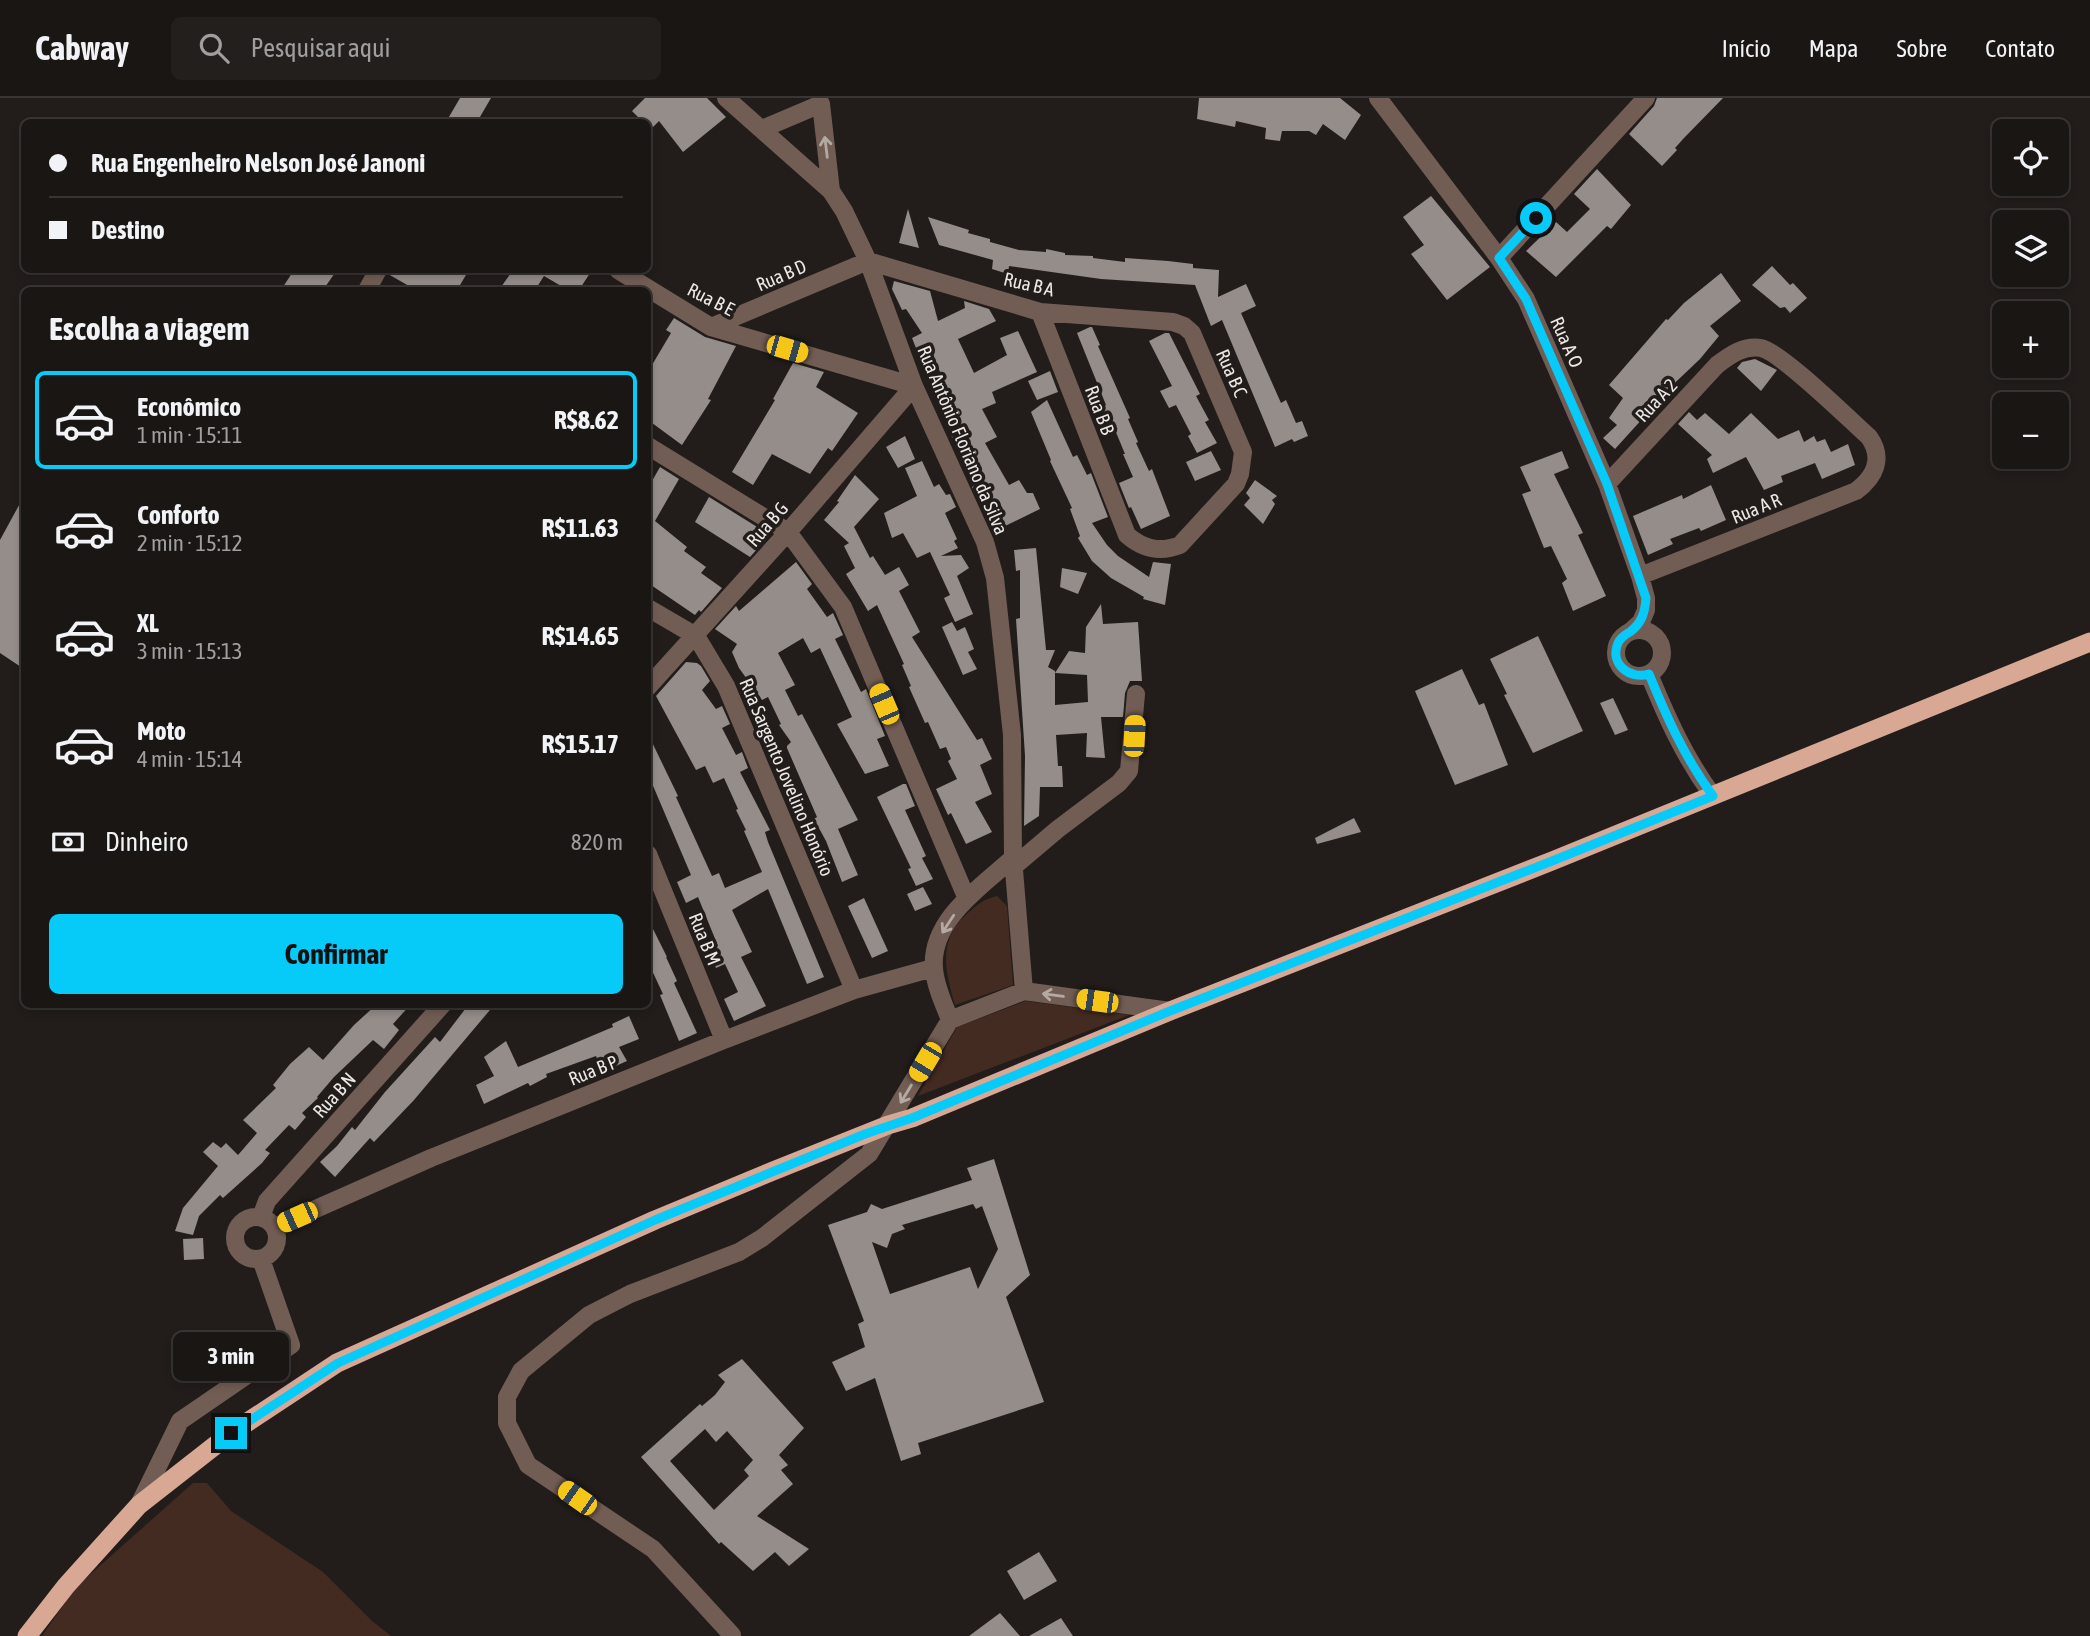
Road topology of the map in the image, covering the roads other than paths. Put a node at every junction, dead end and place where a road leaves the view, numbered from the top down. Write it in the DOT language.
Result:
graph roads {
  1 [pos="726,98"];
  2 [pos="1378,98"];
  3 [pos="1646,98"];
  4 [pos="822,101"];
  5 [pos="762,129"];
  6 [pos="831,191"];
  7 [pos="1499,258"];
  8 [pos="868,261"];
  9 [pos="623,273"];
  10 [pos="646,287"];
  11 [pos="651,290"];
  12 [pos="1040,312"];
  13 [pos="1184,326"];
  14 [pos="711,327"];
  15 [pos="914,386"];
  16 [pos="1239,439"];
  17 [pos="651,448"];
  18 [pos="1877,466"];
  19 [pos="1607,484"];
  20 [pos="788,532"];
  21 [pos="1640,576"];
  22 [pos="1646,598"];
  23 [pos="651,610"];
  24 [pos="1631,631"];
  25 [pos="696,636"];
  26 [pos="1657,638"];
  27 [pos="2090,642"];
  28 [pos="1649,674"];
  29 [pos="651,684"];
  30 [pos="1136,694"];
  31 [pos="1713,796"];
  32 [pos="651,861"];
  33 [pos="1013,862"];
  34 [pos="967,900"];
  35 [pos="933,968"];
  36 [pos="854,990"];
  37 [pos="1024,991"];
  38 [pos="439,1008"];
  39 [pos="1170,1011"];
  40 [pos="950,1020"];
  41 [pos="724,1040"];
  42 [pos="888,1125"];
  43 [pos="268,1222"];
  44 [pos="261,1259"];
  45 [pos="139,1505"];
  46 [pos="732,1635"];
  47 [pos="27,1636"];
  1 -- 5 [label="street, Rua Antônio Floriano da Silva"];
  2 -- 7 [label="street, Rua A O"];
  3 -- 7 [label="street"];
  4 -- 5 [label="street"];
  6 -- 4 [label="street, one-way"];
  5 -- 6 [label="street, Rua Antônio Floriano da Silva"];
  6 -- 8 [label="street, Rua Antônio Floriano da Silva"];
  7 -- 19 [label="street, Rua A O"];
  8 -- 12 [label="street, Rua B A"];
  8 -- 14 [label="street, Rua B D"];
  8 -- 15 [label="street, Rua Antônio Floriano da Silva"];
  9 -- 10 [label="street, Rua B E"];
  11 -- 14 [label="street, Rua B E"];
  12 -- 13 [label="street, Rua B A"];
  12 -- 16 [label="street, Rua B B"];
  13 -- 16 [label="street, Rua B C"];
  14 -- 15 [label="street, Rua B E"];
  15 -- 20 [label="street, Rua B G"];
  15 -- 33 [label="street, Rua Antônio Floriano da Silva"];
  17 -- 20 [label="street"];
  18 -- 19 [label="street, Rua A 2"];
  18 -- 21 [label="street, Rua A R"];
  19 -- 21 [label="street, Rua A O"];
  20 -- 25 [label="street, Rua B G"];
  20 -- 34 [label="street"];
  21 -- 22 [label="street, Rua A O"];
  22 -- 24 [label="street"];
  22 -- 26 [label="street, Rua A O"];
  23 -- 25 [label="street, Rua Sargento Jovelino Honório"];
  24 -- 26 [label="street"];
  24 -- 28 [label="street"];
  25 -- 29 [label="street, Rua B G"];
  25 -- 36 [label="street, Rua Sargento Jovelino Honório"];
  26 -- 28 [label="street"];
  27 -- 31 [label="highway"];
  28 -- 31 [label="street"];
  30 -- 33 [label="street"];
  31 -- 39 [label="highway"];
  32 -- 41 [label="street, Rua B M"];
  33 -- 34 [label="street"];
  33 -- 37 [label="street, Rua Antônio Floriano da Silva"];
  34 -- 35 [label="street, one-way"];
  35 -- 36 [label="street, Rua B P"];
  35 -- 40 [label="street"];
  36 -- 41 [label="street, Rua B P"];
  39 -- 37 [label="street, one-way"];
  37 -- 40 [label="street"];
  38 -- 43 [label="street, Rua B N"];
  39 -- 42 [label="highway"];
  40 -- 42 [label="street, one-way"];
  41 -- 43 [label="street, Rua B P"];
  42 -- 45 [label="highway"];
  42 -- 46 [label="street"];
  43 -- 44 [label="street"];
  43 -- 44 [label="street"];
  44 -- 45 [label="street"];
  45 -- 47 [label="highway"];
}
